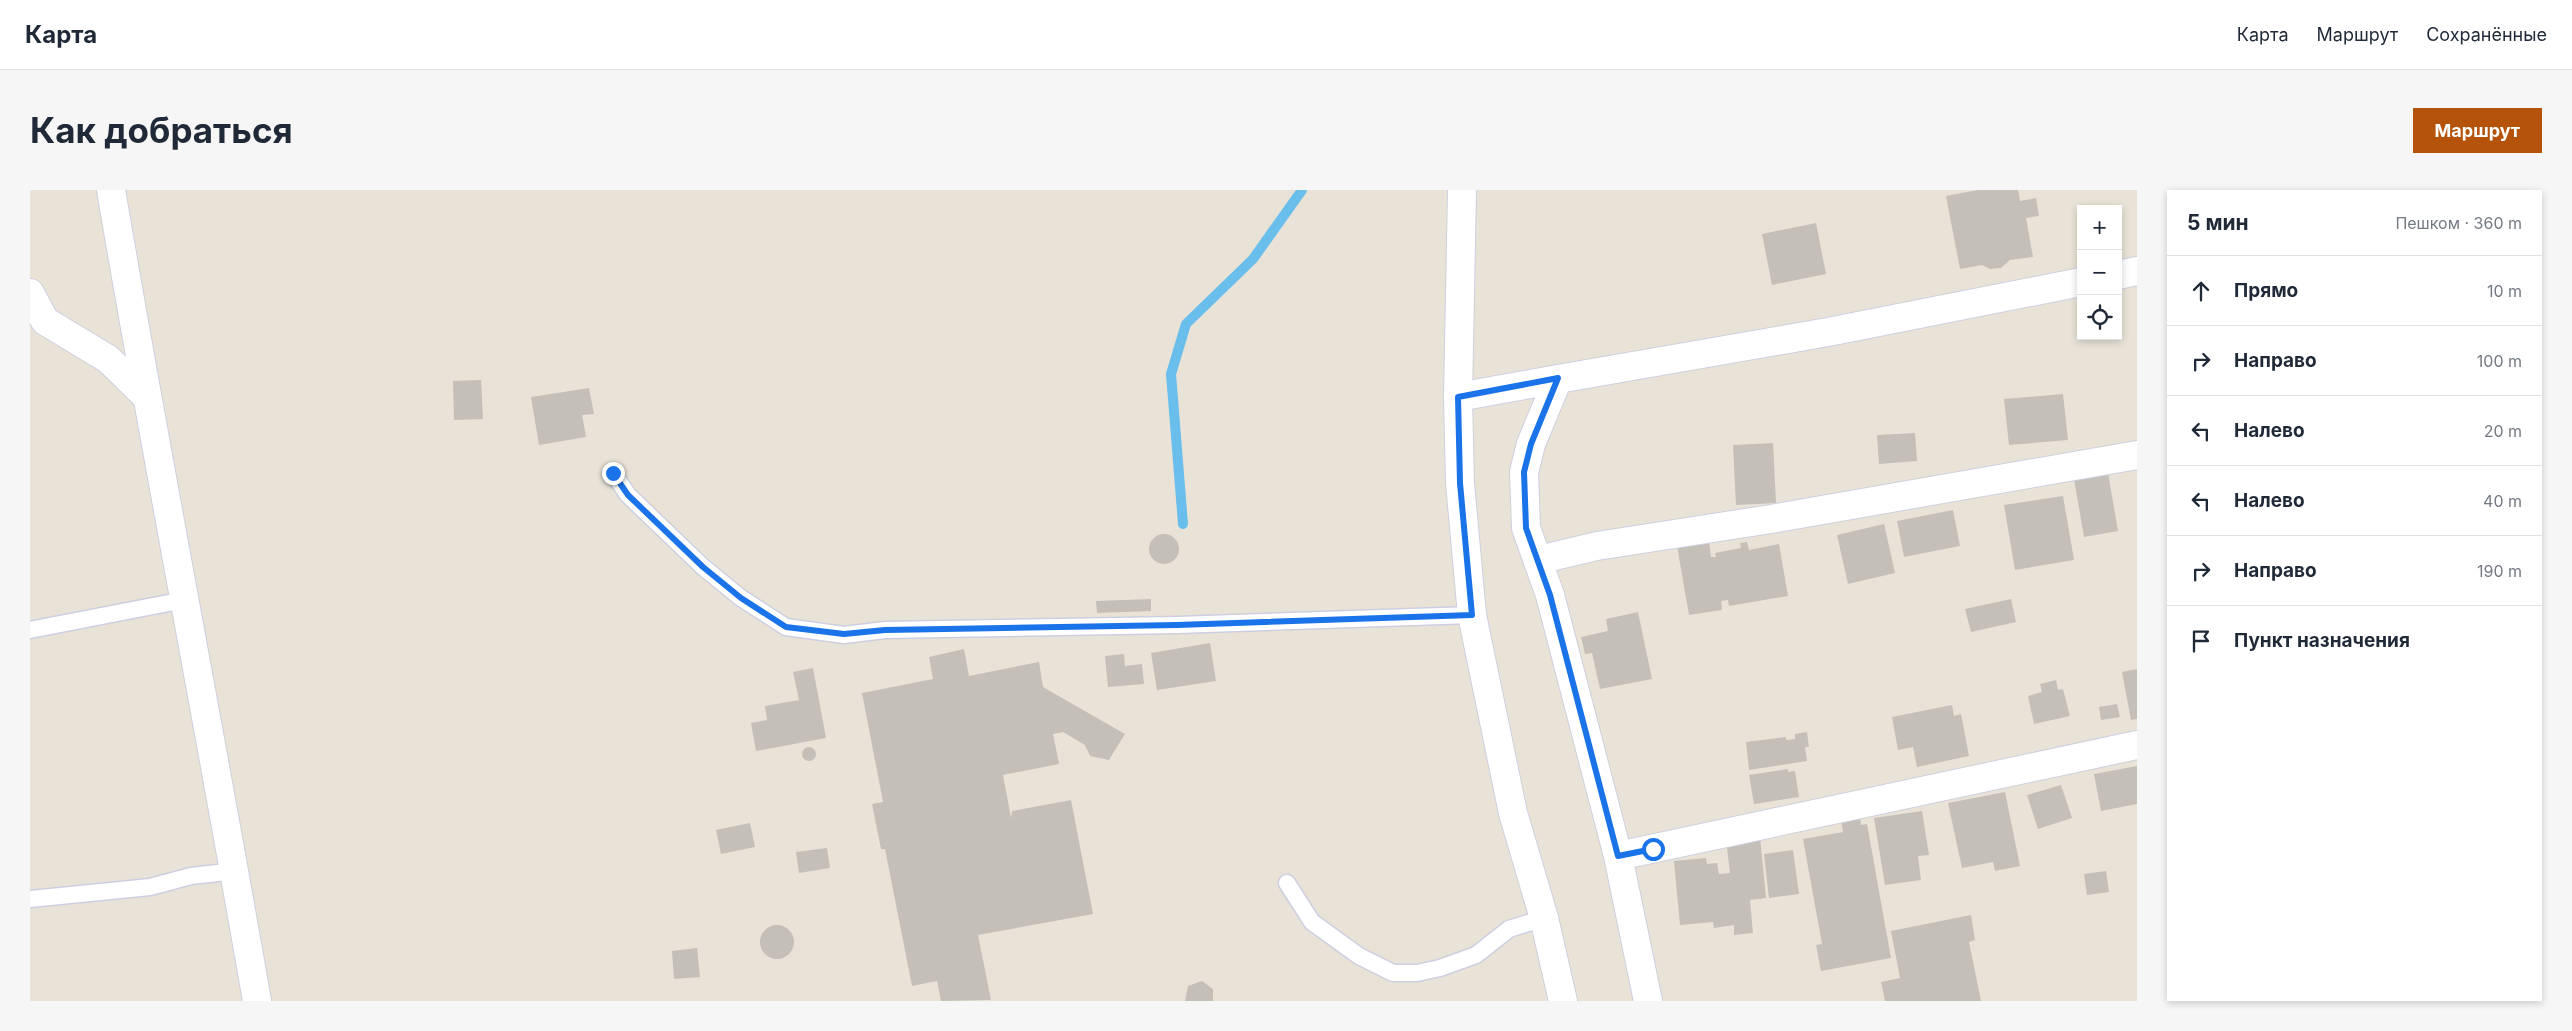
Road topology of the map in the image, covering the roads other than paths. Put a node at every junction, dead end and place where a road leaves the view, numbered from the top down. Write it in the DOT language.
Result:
graph roads {
  1 [pos="111,190"];
  2 [pos="1462,190"];
  3 [pos="2137,271"];
  4 [pos="2122,274"];
  5 [pos="2077,283"];
  6 [pos="30,293"];
  7 [pos="38,317"];
  8 [pos="1558,378"];
  9 [pos="147,397"];
  10 [pos="1458,397"];
  11 [pos="2137,455"];
  12 [pos="613,473"];
  13 [pos="1538,560"];
  14 [pos="184,600"];
  15 [pos="1472,615"];
  16 [pos="30,630"];
  17 [pos="2137,745"];
  18 [pos="1618,856"];
  19 [pos="235,871"];
  20 [pos="1287,883"];
  21 [pos="30,899"];
  22 [pos="1544,918"];
  23 [pos="257,1001"];
  24 [pos="1563,1001"];
  25 [pos="1648,1001"];
  1 -- 9 [label="street"];
  2 -- 10 [label="street"];
  3 -- 4 [label="street"];
  5 -- 8 [label="street"];
  6 -- 7 [label="street"];
  7 -- 9 [label="street"];
  8 -- 10 [label="street"];
  8 -- 13 [label="street"];
  9 -- 14 [label="street"];
  10 -- 15 [label="street"];
  11 -- 13 [label="street"];
  12 -- 15 [label="lane"];
  13 -- 18 [label="street"];
  14 -- 16 [label="lane"];
  14 -- 19 [label="street"];
  15 -- 22 [label="street"];
  17 -- 18 [label="street"];
  18 -- 25 [label="street"];
  19 -- 21 [label="lane"];
  19 -- 23 [label="street"];
  20 -- 22 [label="lane"];
  22 -- 24 [label="street"];
}
